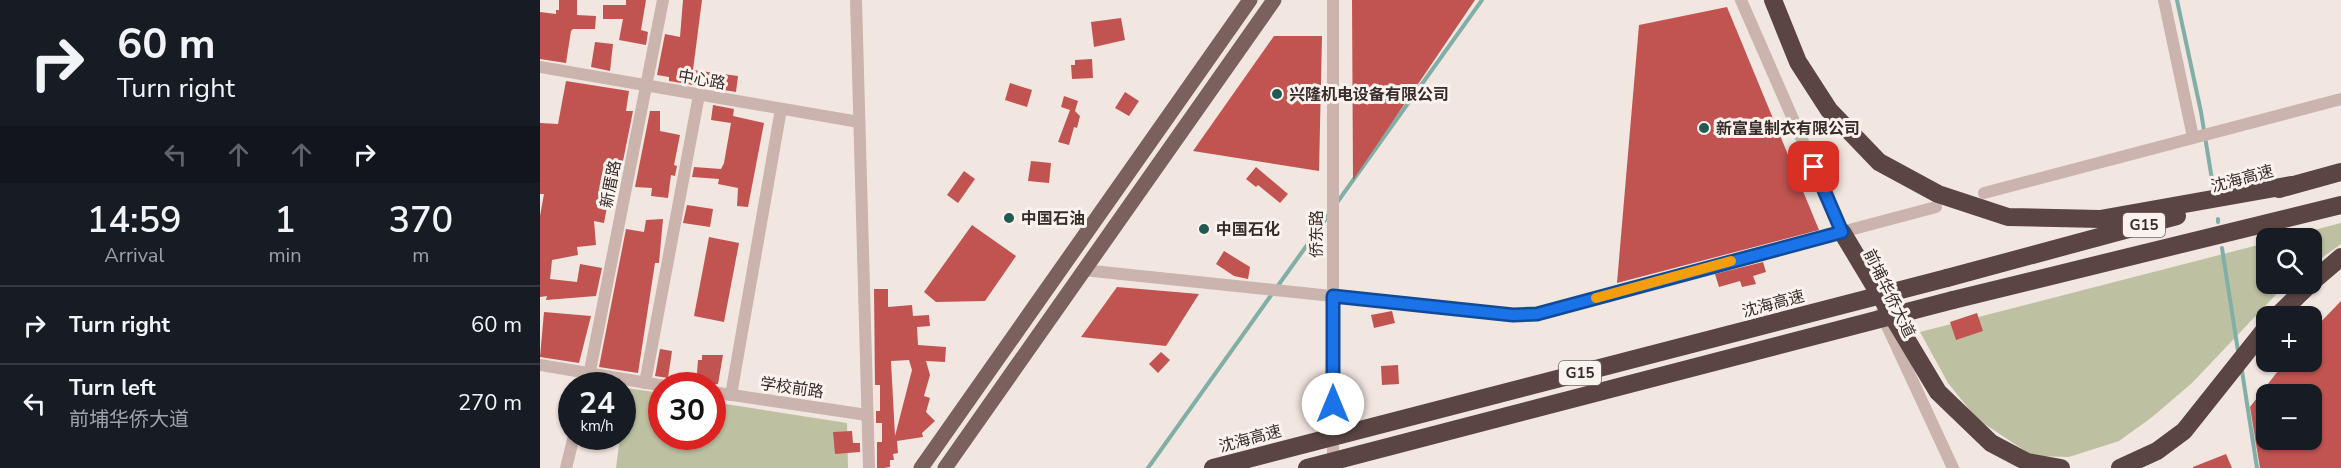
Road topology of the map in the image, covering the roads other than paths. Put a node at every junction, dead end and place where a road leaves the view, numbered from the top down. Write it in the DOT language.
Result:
graph roads {
  1 [pos="663,0"];
  2 [pos="856,0"];
  3 [pos="1250,0"];
  4 [pos="1274,0"];
  5 [pos="1333,0"];
  6 [pos="1741,0"];
  7 [pos="1773,0"];
  8 [pos="2164,0"];
  9 [pos="540,67"];
  10 [pos="646,86"];
  11 [pos="699,95"];
  12 [pos="2341,99"];
  13 [pos="781,109"];
  14 [pos="859,122"];
  15 [pos="2201,135"];
  16 [pos="2341,172"];
  17 [pos="2291,185"];
  18 [pos="1984,193"];
  19 [pos="2341,205"];
  20 [pos="1936,207"];
  21 [pos="1842,232"];
  22 [pos="2341,257"];
  23 [pos="1083,270"];
  24 [pos="2322,273"];
  25 [pos="2300,294"];
  26 [pos="1333,296"];
  27 [pos="2287,306"];
  28 [pos="2256,340"];
  29 [pos="540,365"];
  30 [pos="562,372"];
  31 [pos="590,372"];
  32 [pos="636,383"];
  33 [pos="645,383"];
  34 [pos="648,383"];
  35 [pos="726,394"];
  36 [pos="731,395"];
  37 [pos="867,415"];
  38 [pos="570,450"];
  39 [pos="566,468"];
  40 [pos="869,468"];
  41 [pos="921,468"];
  42 [pos="945,468"];
  43 [pos="1213,468"];
  44 [pos="1307,468"];
  45 [pos="1333,468"];
  46 [pos="1953,468"];
  47 [pos="2061,468"];
  48 [pos="2120,468"];
  1 -- 10 [label="street, 新厝路"];
  2 -- 14 [label="street"];
  3 -- 41 [label="main road"];
  4 -- 23 [label="main road"];
  5 -- 26 [label="street, 侨东路"];
  6 -- 21 [label="street, 前埔华侨大道"];
  7 -- 17 [label="highway"];
  8 -- 15 [label="street"];
  9 -- 10 [label="street, 中心路"];
  10 -- 11 [label="street, 中心路"];
  10 -- 31 [label="street, 新厝路"];
  11 -- 13 [label="street, 中心路"];
  11 -- 33 [label="street"];
  12 -- 15 [label="street"];
  13 -- 14 [label="street, 中心路"];
  13 -- 36 [label="street"];
  14 -- 37 [label="street"];
  15 -- 18 [label="street"];
  16 -- 17 [label="highway, 沈海高速 / G15"];
  17 -- 43 [label="highway, 沈海高速 / G15, bridge"];
  19 -- 44 [label="highway, G15, bridge"];
  20 -- 21 [label="street"];
  21 -- 26 [label="street"];
  21 -- 46 [label="street, 前埔华侨大道"];
  21 -- 47 [label="highway"];
  22 -- 24 [label="highway"];
  23 -- 26 [label="street"];
  23 -- 42 [label="main road"];
  25 -- 27 [label="highway"];
  26 -- 45 [label="street, 侨东路"];
  28 -- 48 [label="highway"];
  29 -- 30 [label="street"];
  32 -- 33 [label="street"];
  33 -- 34 [label="street"];
  35 -- 36 [label="street, 学校前路"];
  36 -- 37 [label="street, 学校前路"];
  37 -- 40 [label="street"];
  38 -- 39 [label="street"];
}
